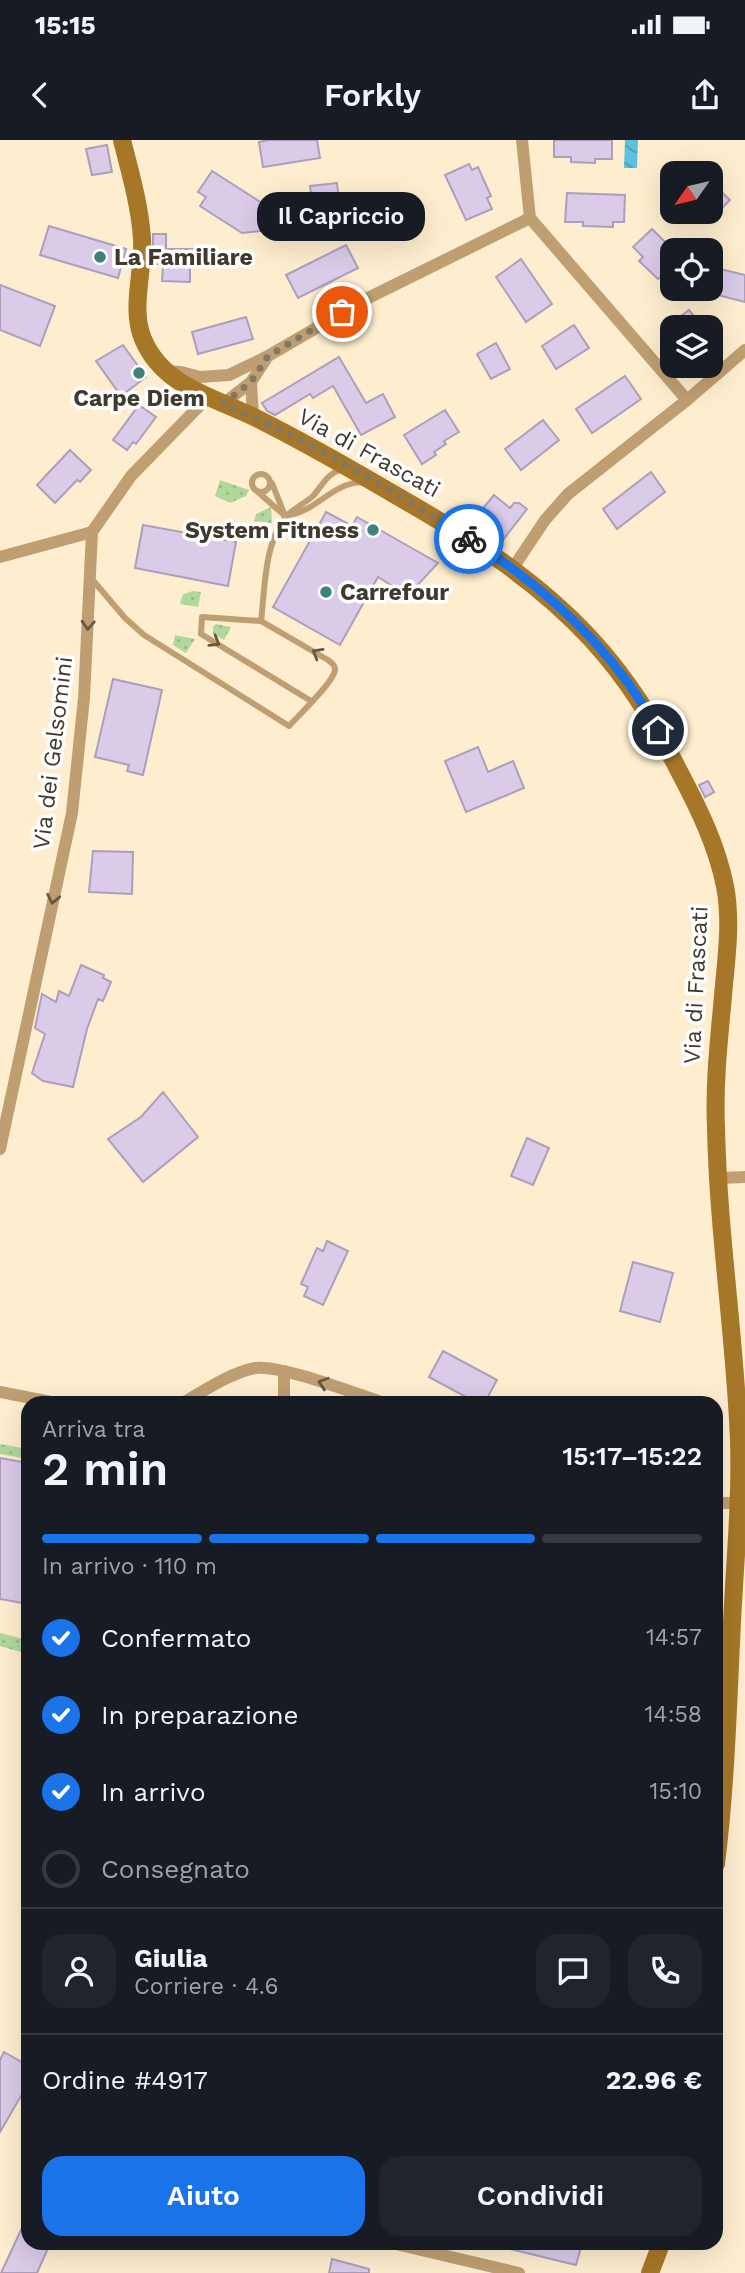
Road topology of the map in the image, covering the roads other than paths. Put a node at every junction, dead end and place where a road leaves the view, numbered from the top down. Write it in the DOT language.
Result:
graph roads {
  1 [pos="122,140"];
  2 [pos="522,140"];
  3 [pos="530,218"];
  4 [pos="745,349"];
  5 [pos="268,356"];
  6 [pos="251,382"];
  7 [pos="205,392"];
  8 [pos="687,400"];
  9 [pos="253,416"];
  10 [pos="349,468"];
  11 [pos="270,480"];
  12 [pos="374,483"];
  13 [pos="258,492"];
  14 [pos="285,516"];
  15 [pos="92,532"];
  16 [pos="0,557"];
  17 [pos="513,568"];
  18 [pos="90,576"];
  19 [pos="261,621"];
  20 [pos="311,701"];
  21 [pos="0,1149"];
  22 [pos="745,1177"];
  23 [pos="718,1178"];
  24 [pos="284,1371"];
  25 [pos="0,1392"];
  26 [pos="21,1396"];
  27 [pos="196,1396"];
  28 [pos="285,1396"];
  29 [pos="362,1396"];
  30 [pos="742,1441"];
  31 [pos="723,1503"];
  32 [pos="738,1503"];
  33 [pos="723,1794"];
  34 [pos="421,2250"];
  35 [pos="660,2250"];
  36 [pos="519,2273"];
  37 [pos="650,2273"];
  1 -- 7 [label="main road, Via di Frascati"];
  2 -- 3 [label="street"];
  3 -- 5 [label="street"];
  3 -- 8 [label="street"];
  4 -- 8 [label="street"];
  5 -- 6 [label="street"];
  5 -- 7 [label="street"];
  6 -- 7 [label="street"];
  6 -- 9 [label="street"];
  7 -- 9 [label="main road, Via di Frascati"];
  7 -- 15 [label="street"];
  8 -- 17 [label="street"];
  9 -- 10 [label="main road, Via di Frascati"];
  10 -- 12 [label="main road, Via di Frascati"];
  10 -- 14 [label="lane"];
  11 -- 13 [label="lane"];
  11 -- 13 [label="lane"];
  11 -- 14 [label="lane"];
  12 -- 14 [label="lane"];
  12 -- 17 [label="main road, Via di Frascati"];
  13 -- 14 [label="lane"];
  14 -- 19 [label="lane"];
  15 -- 16 [label="street"];
  15 -- 18 [label="street, Via dei Gelsomini"];
  17 -- 23 [label="main road, Via di Frascati"];
  18 -- 20 [label="lane"];
  18 -- 21 [label="street, Via dei Gelsomini, one-way"];
  20 -- 19 [label="lane, one-way"];
  19 -- 20 [label="lane, one-way"];
  22 -- 23 [label="street"];
  23 -- 30 [label="main road, Via di Frascati"];
  24 -- 27 [label="street"];
  24 -- 28 [label="street"];
  29 -- 24 [label="street, one-way"];
  25 -- 26 [label="street"];
  30 -- 32 [label="main road, Via di Frascati"];
  31 -- 32 [label="street"];
  32 -- 33 [label="main road, Via di Frascati"];
  34 -- 36 [label="street"];
  35 -- 37 [label="main road"];
}
